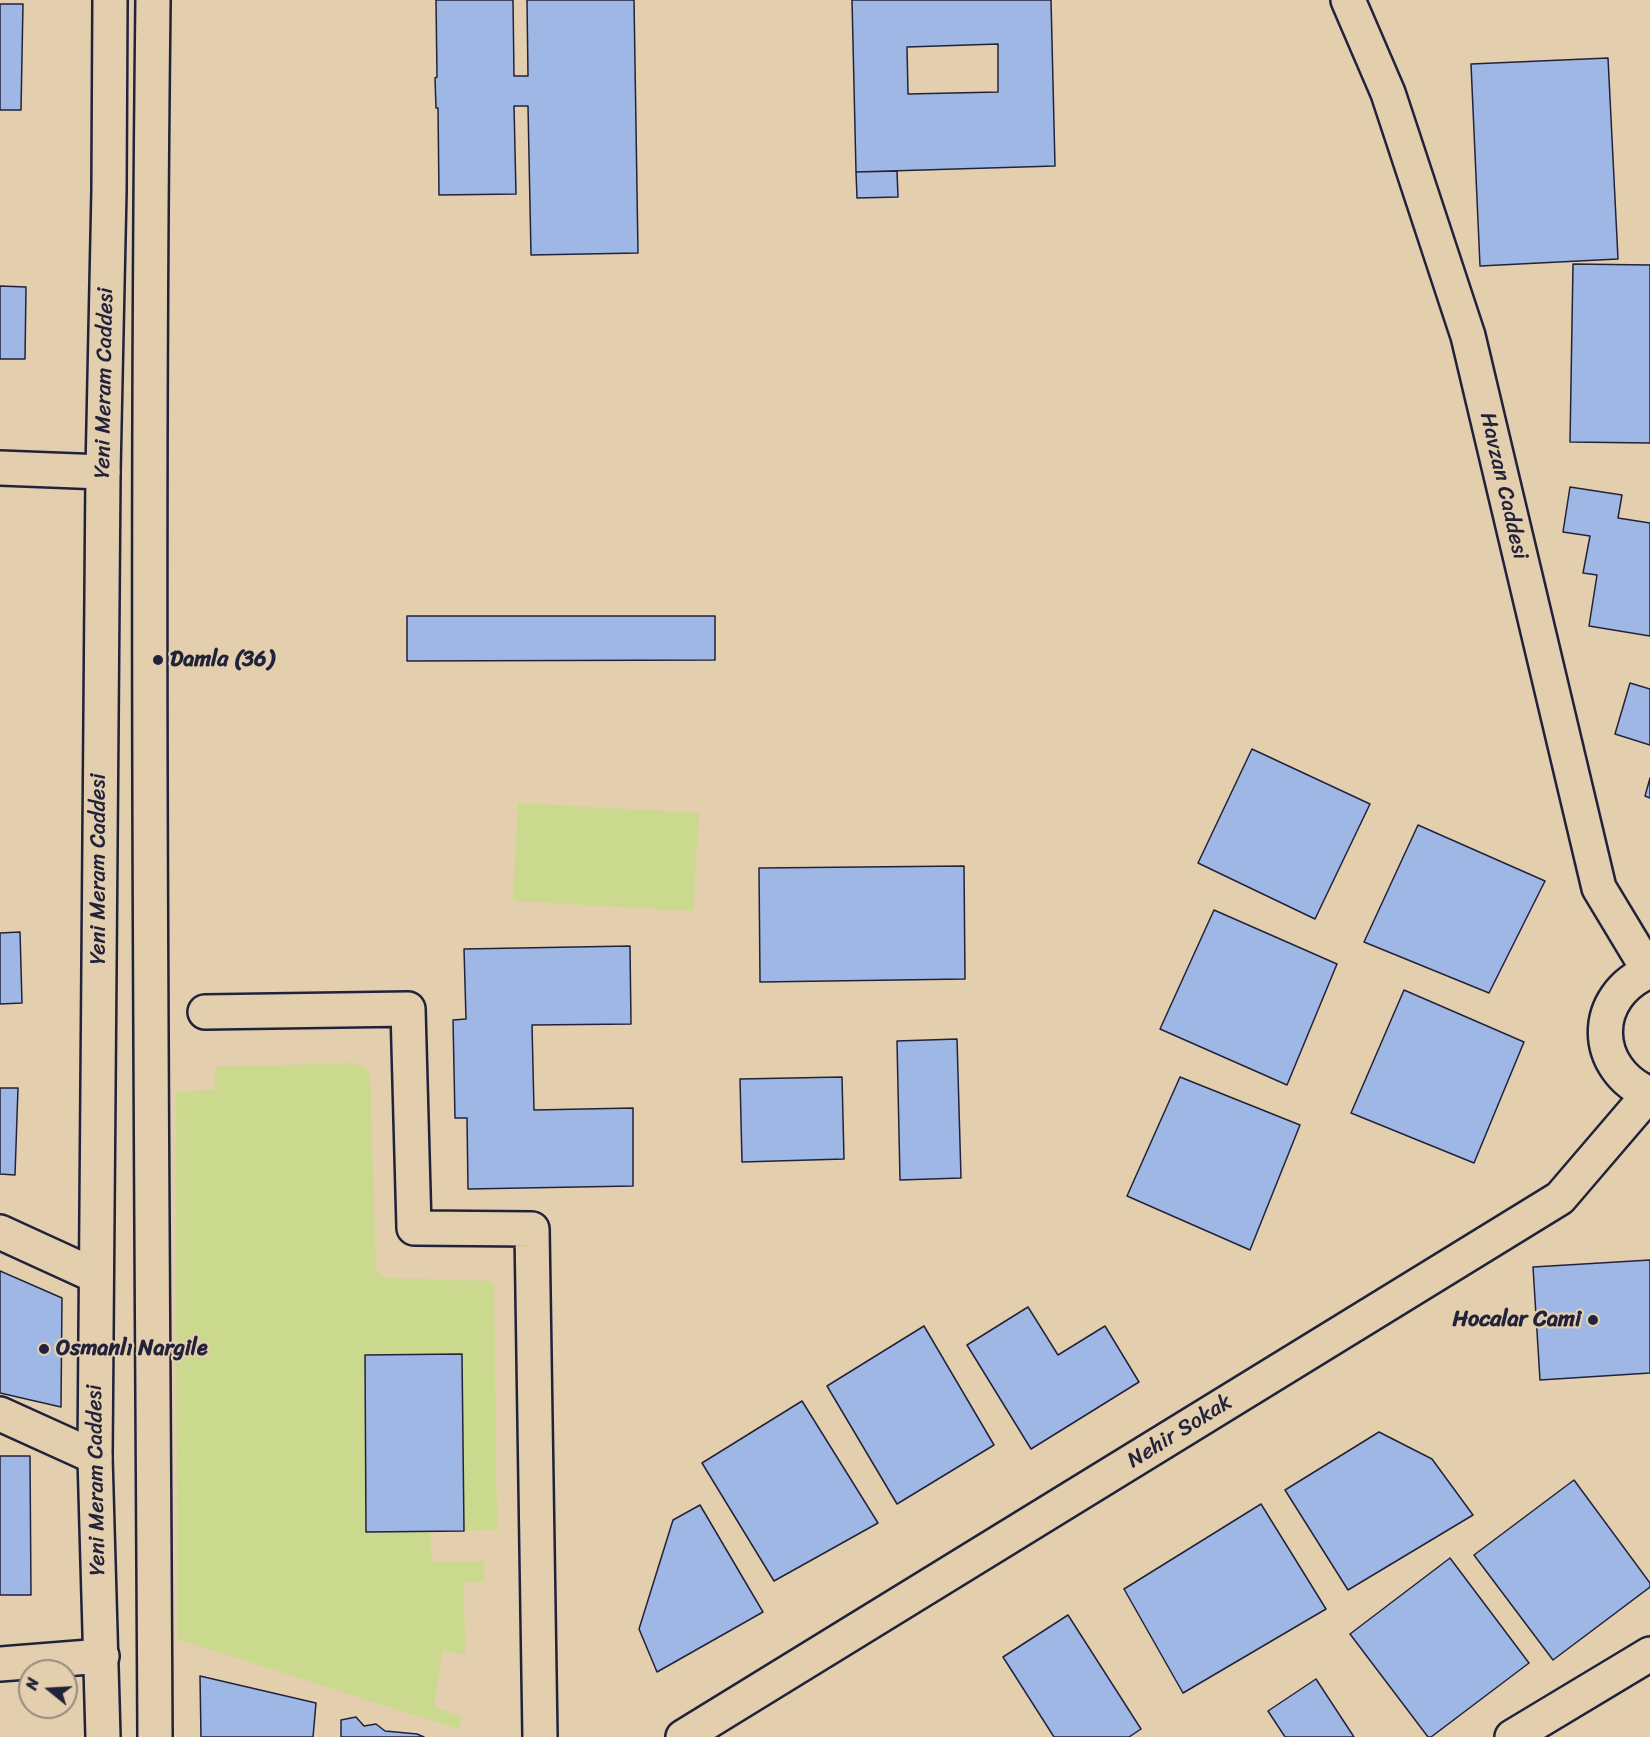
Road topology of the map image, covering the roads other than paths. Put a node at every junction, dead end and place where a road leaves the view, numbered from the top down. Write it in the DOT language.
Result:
graph roads {
  1 [pos="110,0"];
  2 [pos="153,0"];
  3 [pos="1348,0"];
  4 [pos="0,468"];
  5 [pos="103,472"];
  6 [pos="1650,971"];
  7 [pos="205,1012"];
  8 [pos="1649,1094"];
  9 [pos="0,1232"];
  10 [pos="96,1276"];
  11 [pos="0,1414"];
  12 [pos="95,1457"];
  13 [pos="1650,1654"];
  14 [pos="102,1656"];
  15 [pos="0,1664"];
  16 [pos="103,1737"];
  17 [pos="155,1737"];
  18 [pos="540,1737"];
  19 [pos="683,1737"];
  20 [pos="1512,1737"];
  1 -- 5 [label="street, Yeni Meram Caddesi"];
  2 -- 17 [label="street, Yeni Meram Caddesi"];
  3 -- 6 [label="street, Havzan Caddesi"];
  4 -- 5 [label="street"];
  5 -- 10 [label="street, Yeni Meram Caddesi"];
  6 -- 8 [label="street"];
  7 -- 18 [label="street"];
  8 -- 19 [label="street, Nehir Sokak"];
  9 -- 10 [label="street"];
  10 -- 12 [label="street, Yeni Meram Caddesi"];
  11 -- 12 [label="street"];
  12 -- 14 [label="street, Yeni Meram Caddesi"];
  13 -- 20 [label="street"];
  14 -- 15 [label="street"];
  14 -- 16 [label="street, Yeni Meram Caddesi"];
}
